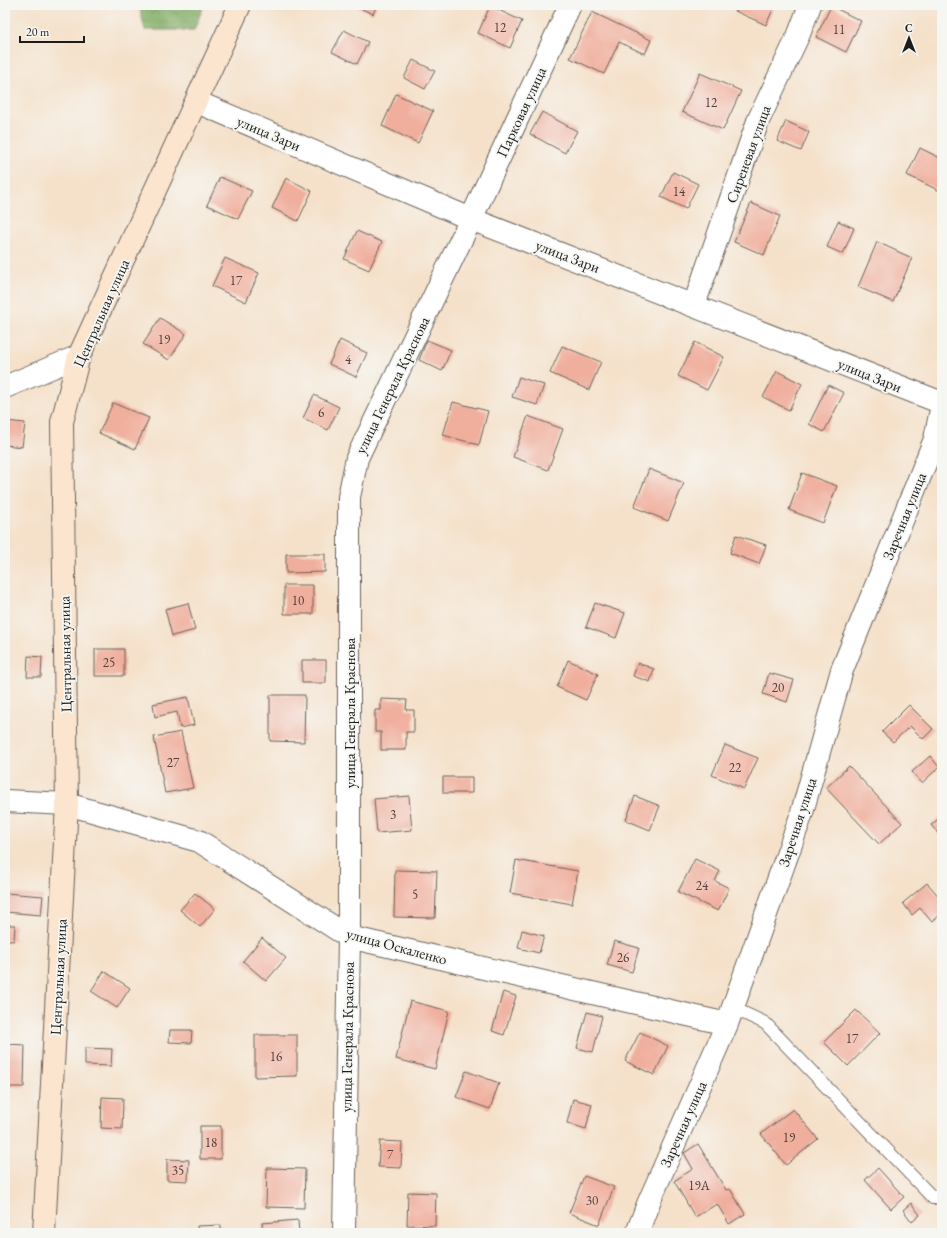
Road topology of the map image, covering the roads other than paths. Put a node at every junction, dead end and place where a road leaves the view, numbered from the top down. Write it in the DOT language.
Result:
graph roads {
  1 [pos="240,5"];
  2 [pos="570,5"];
  3 [pos="810,5"];
  4 [pos="197,102"];
  5 [pos="472,219"];
  6 [pos="694,305"];
  7 [pos="79,356"];
  8 [pos="5,387"];
  9 [pos="942,404"];
  10 [pos="5,801"];
  11 [pos="67,804"];
  12 [pos="349,937"];
  13 [pos="730,1016"];
  14 [pos="942,1195"];
  15 [pos="44,1233"];
  16 [pos="344,1233"];
  17 [pos="637,1233"];
  1 -- 4 [label="street, Центральная улица"];
  2 -- 5 [label="street, Парковая улица"];
  3 -- 6 [label="street, Сиреневая улица"];
  4 -- 5 [label="street, улица Зари"];
  4 -- 7 [label="street, Центральная улица"];
  5 -- 6 [label="street, улица Зари"];
  5 -- 12 [label="street, улица Генерала Краснова"];
  6 -- 9 [label="street, улица Зари"];
  7 -- 8 [label="street"];
  7 -- 11 [label="street, Центральная улица"];
  9 -- 13 [label="street, Заречная улица"];
  10 -- 11 [label="street, улица Оскаленко"];
  11 -- 12 [label="street, улица Оскаленко"];
  11 -- 15 [label="street, Центральная улица"];
  12 -- 13 [label="street, улица Оскаленко"];
  12 -- 16 [label="street, улица Генерала Краснова"];
  13 -- 14 [label="lane"];
  13 -- 17 [label="street, Заречная улица"];
}
